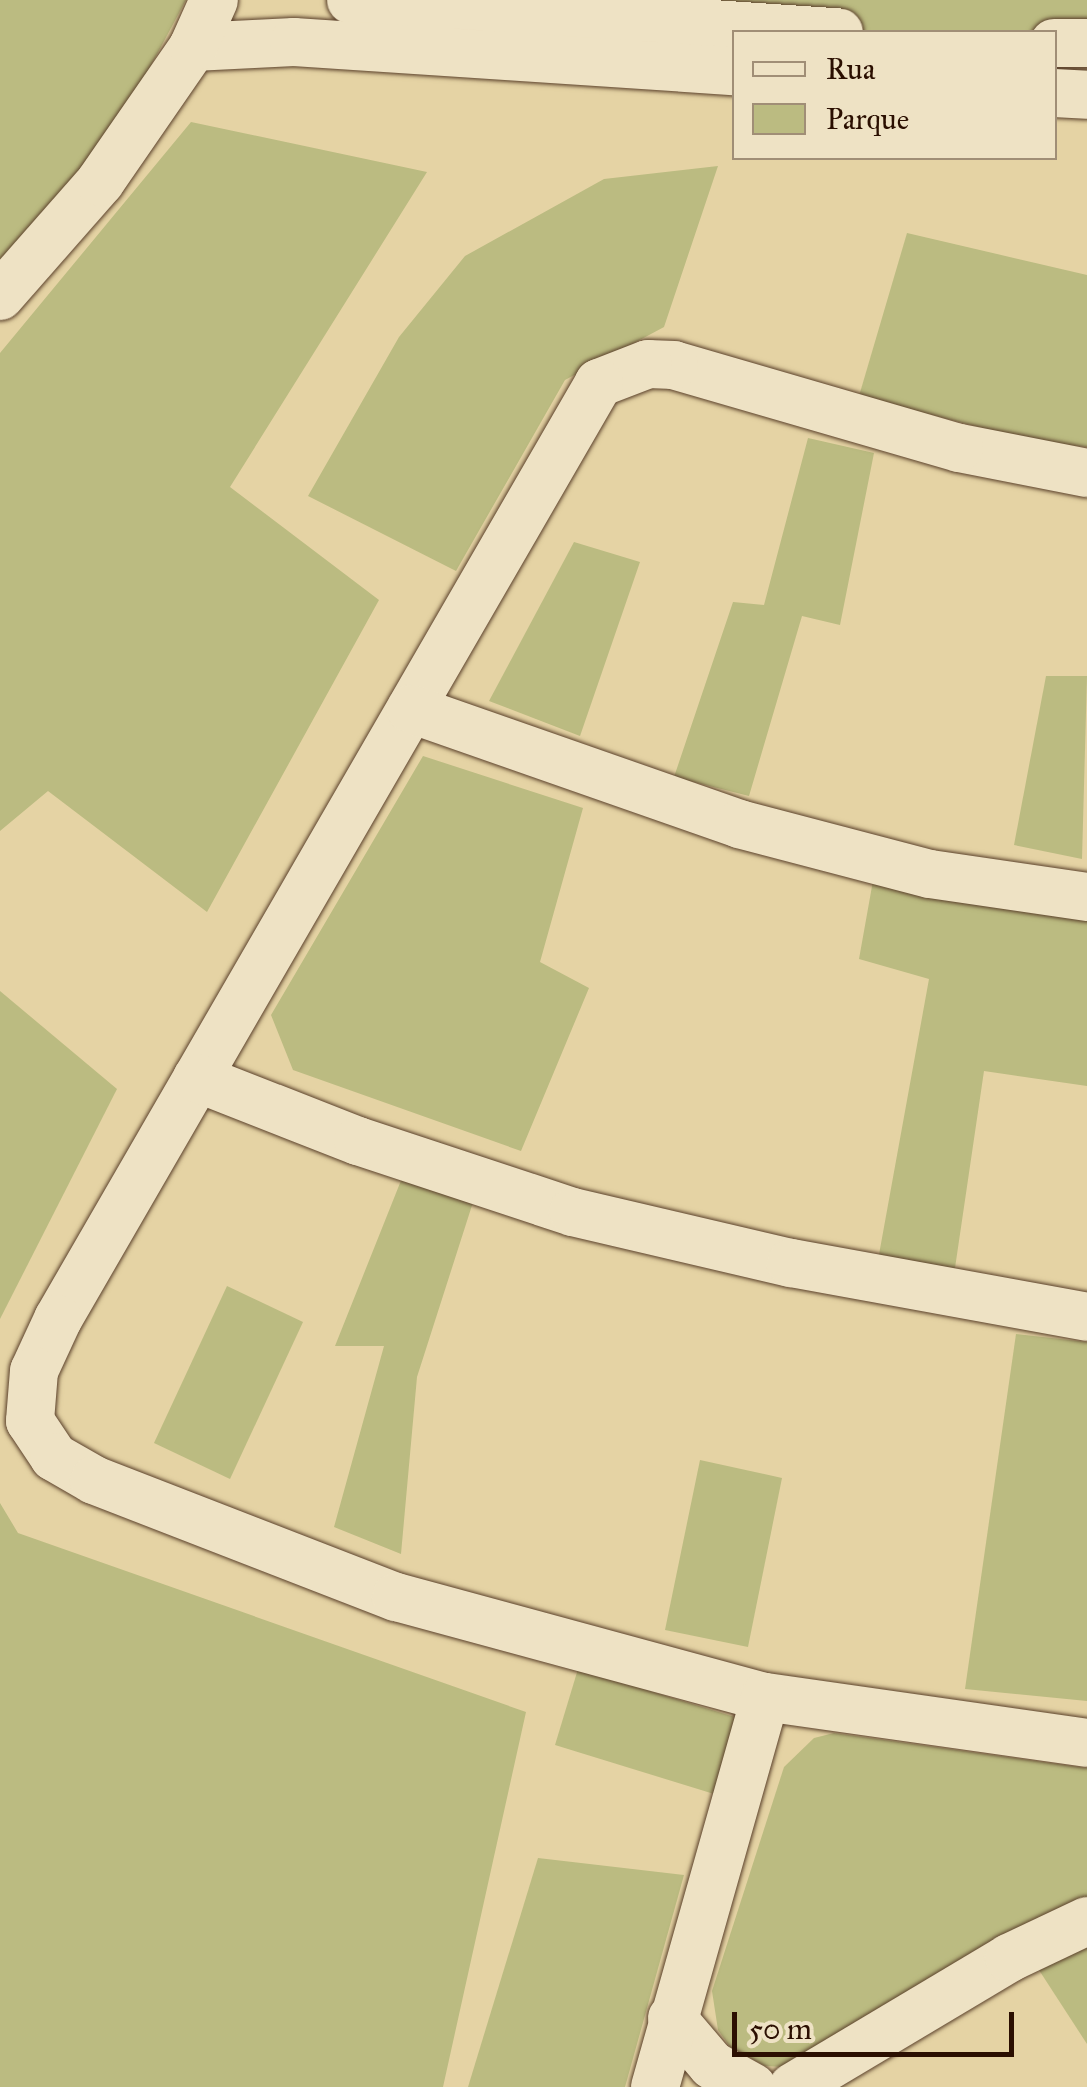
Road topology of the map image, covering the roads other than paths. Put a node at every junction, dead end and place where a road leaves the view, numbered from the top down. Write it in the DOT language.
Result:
graph roads {
  1 [pos="214,0"];
  2 [pos="351,0"];
  3 [pos="808,30"];
  4 [pos="1087,43"];
  5 [pos="1057,44"];
  6 [pos="193,46"];
  7 [pos="732,71"];
  8 [pos="1057,93"];
  9 [pos="1087,95"];
  10 [pos="0,296"];
  11 [pos="1087,473"];
  12 [pos="411,709"];
  13 [pos="1087,897"];
  14 [pos="197,1078"];
  15 [pos="1087,1317"];
  16 [pos="765,1698"];
  17 [pos="1087,1743"];
  18 [pos="1087,1922"];
  19 [pos="672,2018"];
  20 [pos="656,2087"];
  21 [pos="752,2087"];
  22 [pos="793,2087"];
  1 -- 6 [label="street"];
  2 -- 3 [label="street"];
  4 -- 5 [label="street"];
  6 -- 7 [label="street"];
  6 -- 10 [label="street"];
  8 -- 9 [label="street"];
  11 -- 12 [label="street"];
  12 -- 13 [label="street"];
  12 -- 14 [label="street"];
  14 -- 15 [label="street"];
  14 -- 16 [label="street"];
  16 -- 17 [label="street"];
  16 -- 19 [label="street"];
  18 -- 22 [label="street"];
  19 -- 20 [label="street"];
  19 -- 21 [label="street"];
}
